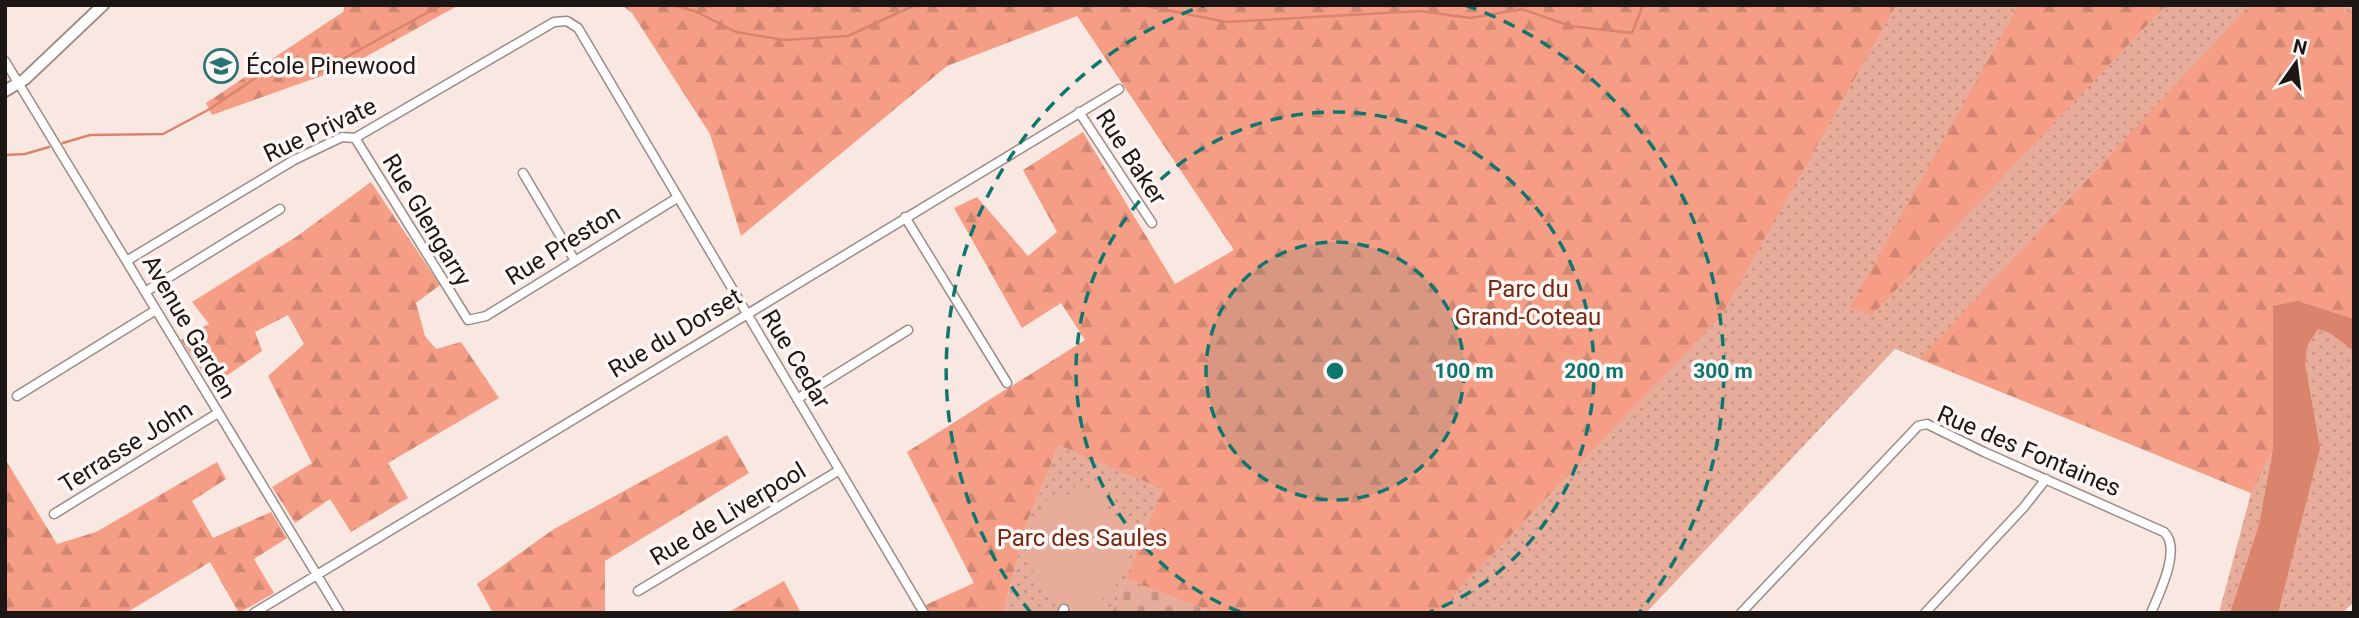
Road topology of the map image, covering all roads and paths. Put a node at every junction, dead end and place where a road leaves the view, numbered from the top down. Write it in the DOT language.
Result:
graph roads {
  1 [pos="103,5"];
  2 [pos="567,20"];
  3 [pos="5,61"];
  4 [pos="19,84"];
  5 [pos="1119,89"];
  6 [pos="5,91"];
  7 [pos="1079,112"];
  8 [pos="355,138"];
  9 [pos="523,173"];
  10 [pos="677,198"];
  11 [pos="280,209"];
  12 [pos="905,217"];
  13 [pos="1152,223"];
  14 [pos="574,259"];
  15 [pos="128,260"];
  16 [pos="145,292"];
  17 [pos="156,310"];
  18 [pos="746,313"];
  19 [pos="468,320"];
  20 [pos="908,330"];
  21 [pos="1007,383"];
  22 [pos="17,397"];
  23 [pos="797,399"];
  24 [pos="218,414"];
  25 [pos="838,471"];
  26 [pos="2046,479"];
  27 [pos="54,514"];
  28 [pos="316,574"];
  29 [pos="638,591"];
  30 [pos="254,613"];
  31 [pos="340,613"];
  32 [pos="924,613"];
  33 [pos="1741,613"];
  34 [pos="1925,613"];
  35 [pos="2151,613"];
  1 -- 4 [label="street"];
  2 -- 8 [label="street, Rue Private"];
  2 -- 10 [label="street, Rue Cedar"];
  3 -- 4 [label="street, Avenue Garden"];
  4 -- 6 [label="street"];
  4 -- 15 [label="street, Avenue Garden"];
  5 -- 7 [label="street, Rue du Dorset"];
  7 -- 12 [label="street, Rue du Dorset"];
  7 -- 13 [label="street, Rue Baker"];
  8 -- 15 [label="street, Rue Private"];
  8 -- 19 [label="street, Rue Glengarry"];
  9 -- 14 [label="street"];
  10 -- 14 [label="street, Rue Preston"];
  10 -- 18 [label="street, Rue Cedar"];
  11 -- 16 [label="street"];
  12 -- 18 [label="street, Rue du Dorset"];
  12 -- 21 [label="street"];
  14 -- 19 [label="street, Rue Preston"];
  15 -- 16 [label="street, Avenue Garden"];
  16 -- 17 [label="street, Avenue Garden"];
  17 -- 22 [label="street"];
  17 -- 24 [label="street, Avenue Garden"];
  18 -- 23 [label="street, Rue Cedar"];
  18 -- 28 [label="street, Rue du Dorset"];
  20 -- 23 [label="street"];
  23 -- 25 [label="street, Rue Cedar"];
  24 -- 27 [label="street, Terrasse John"];
  24 -- 28 [label="street, Avenue Garden"];
  25 -- 29 [label="street, Rue de Liverpool"];
  25 -- 32 [label="street, Rue Cedar"];
  26 -- 33 [label="street, Rue des Fontaines"];
  26 -- 34 [label="street"];
  26 -- 35 [label="street, Rue des Fontaines"];
  28 -- 30 [label="street, Rue du Dorset"];
  28 -- 31 [label="street, Avenue Garden"];
}
